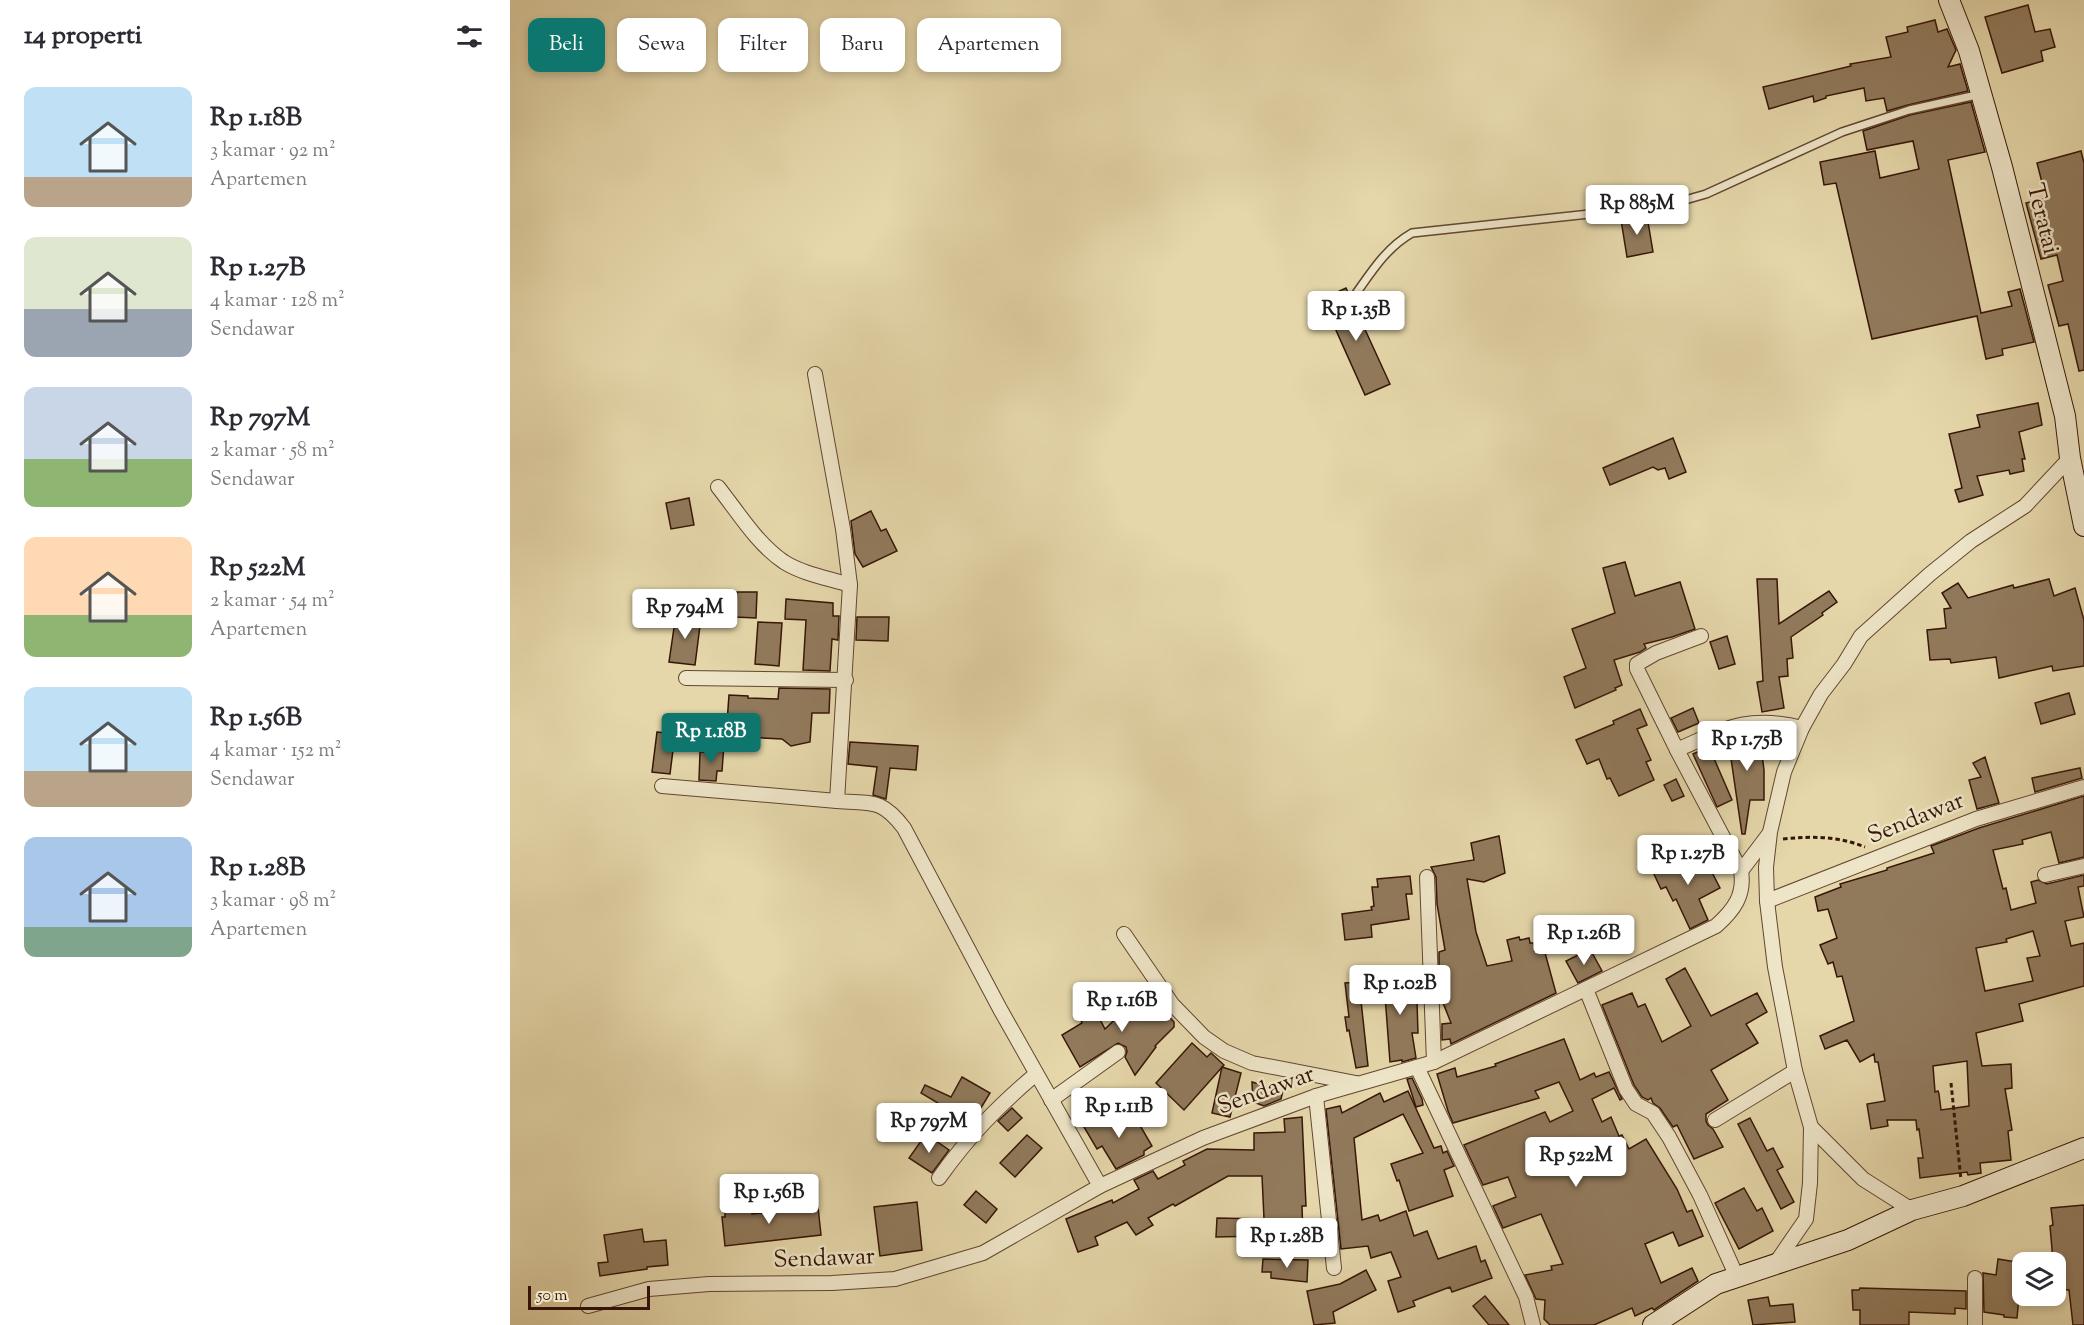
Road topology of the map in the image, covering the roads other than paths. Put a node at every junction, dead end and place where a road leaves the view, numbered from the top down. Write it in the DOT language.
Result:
graph roads {
  1 [pos="1949,0"];
  2 [pos="1981,94"];
  3 [pos="1355,295"];
  4 [pos="815,374"];
  5 [pos="2070,458"];
  6 [pos="718,487"];
  7 [pos="2084,526"];
  8 [pos="850,585"];
  9 [pos="1701,636"];
  10 [pos="686,678"];
  11 [pos="846,680"];
  12 [pos="1802,728"];
  13 [pos="1677,750"];
  14 [pos="662,786"];
  15 [pos="2084,787"];
  16 [pos="837,801"];
  17 [pos="1770,836"];
  18 [pos="2084,866"];
  19 [pos="1740,871"];
  20 [pos="2045,875"];
  21 [pos="1427,877"];
  22 [pos="1767,901"];
  23 [pos="1124,934"];
  24 [pos="1586,989"];
  25 [pos="1118,1052"];
  26 [pos="1434,1062"];
  27 [pos="1417,1067"];
  28 [pos="1795,1071"];
  29 [pos="1036,1074"];
  30 [pos="1358,1084"];
  31 [pos="1316,1096"];
  32 [pos="1052,1100"];
  33 [pos="1715,1120"];
  34 [pos="1811,1127"];
  35 [pos="2084,1148"];
  36 [pos="939,1178"];
  37 [pos="1100,1186"];
  38 [pos="1912,1210"];
  39 [pos="1775,1264"];
  40 [pos="1334,1268"];
  41 [pos="1737,1277"];
  42 [pos="1975,1278"];
  43 [pos="588,1306"];
  44 [pos="1533,1325"];
  45 [pos="1653,1325"];
  46 [pos="1975,1325"];
  1 -- 2 [label="main road, Teratai"];
  2 -- 3 [label="lane"];
  2 -- 5 [label="main road, Teratai"];
  4 -- 8 [label="street"];
  5 -- 7 [label="main road, Teratai"];
  5 -- 12 [label="street"];
  6 -- 8 [label="street"];
  8 -- 11 [label="street"];
  9 -- 13 [label="street"];
  10 -- 11 [label="street"];
  11 -- 16 [label="street"];
  12 -- 13 [label="street"];
  12 -- 17 [label="street"];
  13 -- 19 [label="street"];
  14 -- 16 [label="street"];
  15 -- 22 [label="street, Sendawar"];
  16 -- 29 [label="street"];
  17 -- 19 [label="street"];
  17 -- 22 [label="street"];
  18 -- 20 [label="street"];
  19 -- 24 [label="street, Sendawar"];
  21 -- 26 [label="street"];
  22 -- 28 [label="street"];
  23 -- 30 [label="street"];
  24 -- 26 [label="street, Sendawar"];
  24 -- 41 [label="street"];
  25 -- 32 [label="street"];
  26 -- 27 [label="street, Sendawar"];
  27 -- 30 [label="street, Sendawar"];
  27 -- 44 [label="street"];
  28 -- 33 [label="street"];
  28 -- 34 [label="street"];
  29 -- 32 [label="street"];
  29 -- 36 [label="street"];
  30 -- 31 [label="street, Sendawar"];
  31 -- 37 [label="street, Sendawar"];
  31 -- 40 [label="street"];
  32 -- 37 [label="street"];
  34 -- 38 [label="street"];
  34 -- 39 [label="street"];
  35 -- 38 [label="main road"];
  37 -- 43 [label="street, Sendawar"];
  38 -- 39 [label="main road"];
  39 -- 41 [label="main road"];
  41 -- 45 [label="main road"];
  42 -- 46 [label="street"];
}
